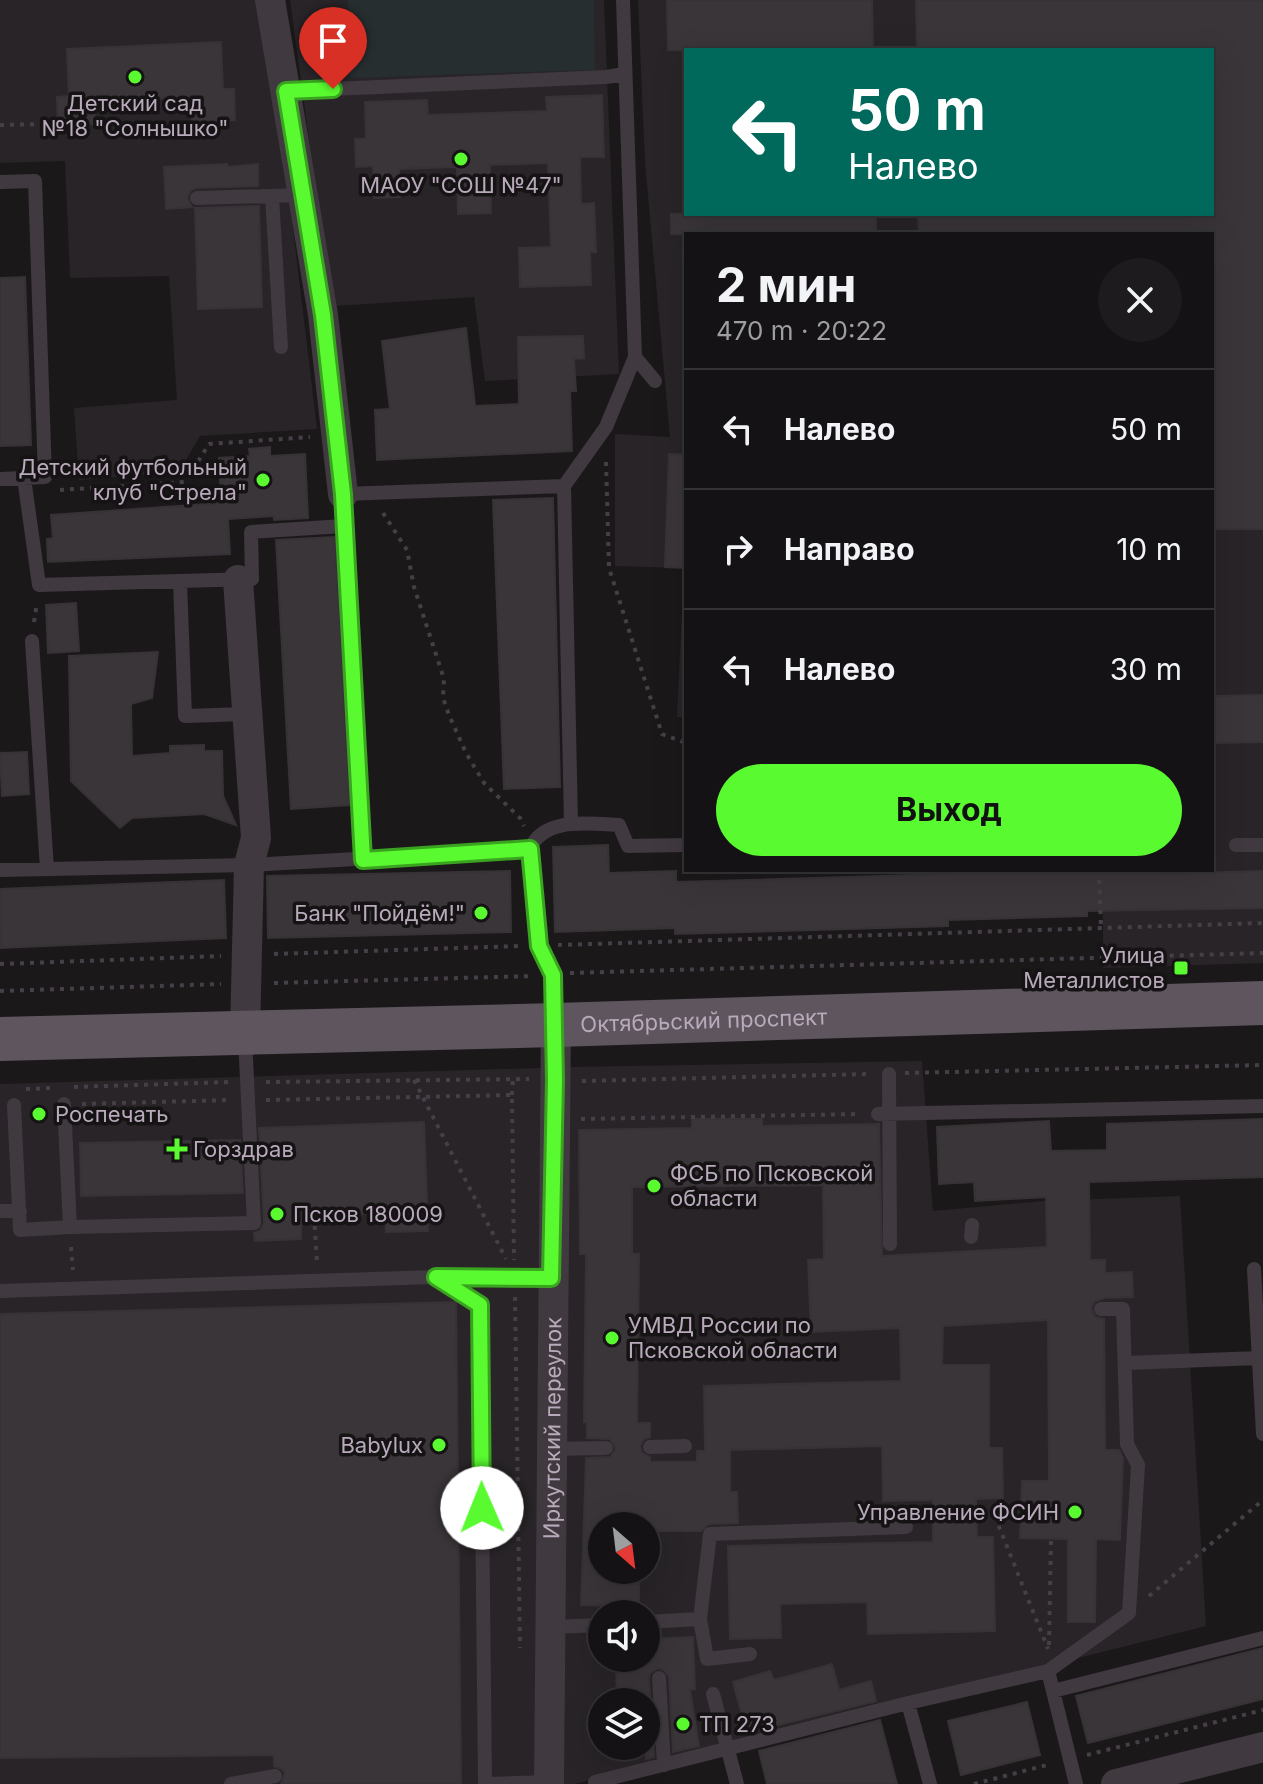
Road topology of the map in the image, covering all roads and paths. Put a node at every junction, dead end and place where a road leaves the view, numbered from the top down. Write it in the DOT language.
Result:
graph roads {
  1 [pos="270,0"];
  2 [pos="623,0"];
  3 [pos="625,74"];
  4 [pos="286,91"];
  5 [pos="47,124"];
  6 [pos="0,125"];
  7 [pos="0,182"];
  8 [pos="303,195"];
  9 [pos="272,196"];
  10 [pos="197,198"];
  11 [pos="281,347"];
  12 [pos="635,357"];
  13 [pos="655,381"];
  14 [pos="606,427"];
  15 [pos="337,435"];
  16 [pos="45,477"];
  17 [pos="24,478"];
  18 [pos="0,479"];
  19 [pos="564,486"];
  20 [pos="352,494"];
  21 [pos="344,526"];
  22 [pos="238,580"];
  23 [pos="180,582"];
  24 [pos="39,585"];
  25 [pos="32,641"];
  26 [pos="247,714"];
  27 [pos="684,742"];
  28 [pos="571,824"];
  29 [pos="531,845"];
  30 [pos="684,845"];
  31 [pos="1236,845"];
  32 [pos="1263,845"];
  33 [pos="363,860"];
  34 [pos="249,865"];
  35 [pos="47,869"];
  36 [pos="0,870"];
  37 [pos="1099,872"];
  38 [pos="1263,923"];
  39 [pos="1101,928"];
  40 [pos="539,946"];
  41 [pos="1263,953"];
  42 [pos="553,975"];
  43 [pos="247,983"];
  44 [pos="0,991"];
  45 [pos="1263,1003"];
  46 [pos="556,1025"];
  47 [pos="245,1033"];
  48 [pos="0,1039"];
  49 [pos="889,1074"];
  50 [pos="513,1078"];
  51 [pos="414,1080"];
  52 [pos="555,1080"];
  53 [pos="247,1082"];
  54 [pos="15,1089"];
  55 [pos="512,1095"];
  56 [pos="64,1104"];
  57 [pos="14,1105"];
  58 [pos="1263,1106"];
  59 [pos="884,1113"];
  60 [pos="554,1119"];
  61 [pos="0,1211"];
  62 [pos="20,1211"];
  63 [pos="314,1216"];
  64 [pos="70,1227"];
  65 [pos="890,1244"];
  66 [pos="317,1261"];
  67 [pos="1254,1269"];
  68 [pos="436,1277"];
  69 [pos="515,1277"];
  70 [pos="551,1278"];
  71 [pos="0,1291"];
  72 [pos="1101,1309"];
  73 [pos="1259,1358"];
  74 [pos="1125,1363"];
  75 [pos="1263,1434"];
  76 [pos="685,1446"];
  77 [pos="650,1447"];
  78 [pos="606,1448"];
  79 [pos="550,1449"];
  80 [pos="1263,1500"];
  81 [pos="948,1508"];
  82 [pos="970,1509"];
  83 [pos="906,1527"];
  84 [pos="1051,1538"];
  85 [pos="1129,1613"];
  86 [pos="700,1619"];
  87 [pos="660,1621"];
  88 [pos="588,1626"];
  89 [pos="551,1627"];
  90 [pos="1263,1638"];
  91 [pos="1049,1650"];
  92 [pos="750,1654"];
  93 [pos="1048,1671"];
  94 [pos="659,1678"];
  95 [pos="1053,1691"];
  96 [pos="713,1694"];
  97 [pos="908,1703"];
  98 [pos="1263,1710"];
  99 [pos="1263,1747"];
  100 [pos="728,1749"];
  101 [pos="1070,1760"];
  102 [pos="664,1765"];
  103 [pos="1194,1774"];
  104 [pos="275,1776"];
  105 [pos="595,1782"];
  106 [pos="549,1783"];
  107 [pos="231,1784"];
  108 [pos="737,1784"];
  109 [pos="930,1784"];
  110 [pos="974,1784"];
  111 [pos="1076,1784"];
  112 [pos="1116,1784"];
  1 -- 4 [label="street"];
  2 -- 3 [label="lane"];
  3 -- 4 [label="lane"];
  3 -- 12 [label="lane"];
  4 -- 8 [label="street"];
  5 -- 6 [label="path"];
  7 -- 16 [label="lane"];
  8 -- 9 [label="lane"];
  8 -- 15 [label="street"];
  9 -- 10 [label="lane"];
  9 -- 11 [label="lane"];
  12 -- 13 [label="lane"];
  12 -- 14 [label="lane"];
  14 -- 19 [label="lane"];
  14 -- 27 [label="path"];
  15 -- 16 [label="path"];
  15 -- 20 [label="street"];
  16 -- 17 [label="lane"];
  17 -- 18 [label="lane"];
  17 -- 24 [label="lane"];
  19 -- 20 [label="lane"];
  19 -- 28 [label="lane"];
  20 -- 21 [label="lane"];
  20 -- 29 [label="path"];
  21 -- 22 [label="lane"];
  21 -- 33 [label="lane"];
  22 -- 23 [label="lane"];
  22 -- 26 [label="street"];
  23 -- 24 [label="lane"];
  23 -- 26 [label="lane"];
  24 -- 25 [label="path"];
  25 -- 35 [label="lane"];
  26 -- 34 [label="street"];
  28 -- 29 [label="lane"];
  28 -- 30 [label="lane"];
  29 -- 33 [label="lane"];
  29 -- 40 [label="lane"];
  31 -- 32 [label="lane"];
  33 -- 34 [label="lane"];
  34 -- 35 [label="lane"];
  34 -- 43 [label="street"];
  35 -- 36 [label="lane"];
  37 -- 39 [label="path"];
  38 -- 39 [label="path"];
  39 -- 40 [label="path"];
  40 -- 42 [label="lane"];
  41 -- 42 [label="path"];
  42 -- 43 [label="path"];
  42 -- 46 [label="lane"];
  43 -- 44 [label="path"];
  43 -- 47 [label="street"];
  45 -- 46 [label="main road, Октябрьский проспект"];
  46 -- 47 [label="main road, Октябрьский проспект"];
  46 -- 52 [label="street, Иркутский переулок"];
  47 -- 48 [label="main road, Октябрьский проспект"];
  47 -- 53 [label="lane"];
  49 -- 59 [label="lane"];
  50 -- 51 [label="path"];
  50 -- 52 [label="path"];
  50 -- 55 [label="path"];
  51 -- 53 [label="path"];
  51 -- 69 [label="path"];
  52 -- 60 [label="street, Иркутский переулок"];
  53 -- 54 [label="path"];
  53 -- 64 [label="lane"];
  56 -- 64 [label="lane"];
  57 -- 62 [label="lane"];
  58 -- 59 [label="lane"];
  59 -- 60 [label="path"];
  59 -- 65 [label="lane"];
  60 -- 70 [label="street, Иркутский переулок"];
  61 -- 62 [label="lane"];
  62 -- 64 [label="lane"];
  63 -- 66 [label="path"];
  67 -- 73 [label="lane"];
  68 -- 69 [label="lane"];
  68 -- 71 [label="lane"];
  68 -- 106 [label="lane"];
  69 -- 70 [label="lane"];
  70 -- 79 [label="street, Иркутский переулок"];
  72 -- 74 [label="lane"];
  73 -- 74 [label="lane"];
  73 -- 75 [label="lane"];
  74 -- 85 [label="lane"];
  76 -- 77 [label="lane"];
  78 -- 79 [label="lane"];
  79 -- 89 [label="street, Иркутский переулок"];
  80 -- 85 [label="path"];
  81 -- 83 [label="path"];
  82 -- 91 [label="path"];
  83 -- 86 [label="lane"];
  84 -- 91 [label="path"];
  85 -- 93 [label="lane"];
  86 -- 87 [label="lane"];
  86 -- 92 [label="lane"];
  88 -- 89 [label="lane"];
  89 -- 106 [label="street, Иркутский переулок"];
  90 -- 95 [label="lane"];
  91 -- 93 [label="path"];
  93 -- 95 [label="lane"];
  93 -- 97 [label="lane"];
  94 -- 102 [label="lane"];
  95 -- 101 [label="lane"];
  96 -- 100 [label="lane"];
  97 -- 100 [label="lane"];
  97 -- 109 [label="lane"];
  98 -- 101 [label="path"];
  99 -- 103 [label="street"];
  100 -- 102 [label="lane"];
  100 -- 108 [label="lane"];
  101 -- 110 [label="path"];
  101 -- 111 [label="lane"];
  102 -- 105 [label="lane"];
  103 -- 112 [label="street"];
  104 -- 107 [label="lane"];
}
